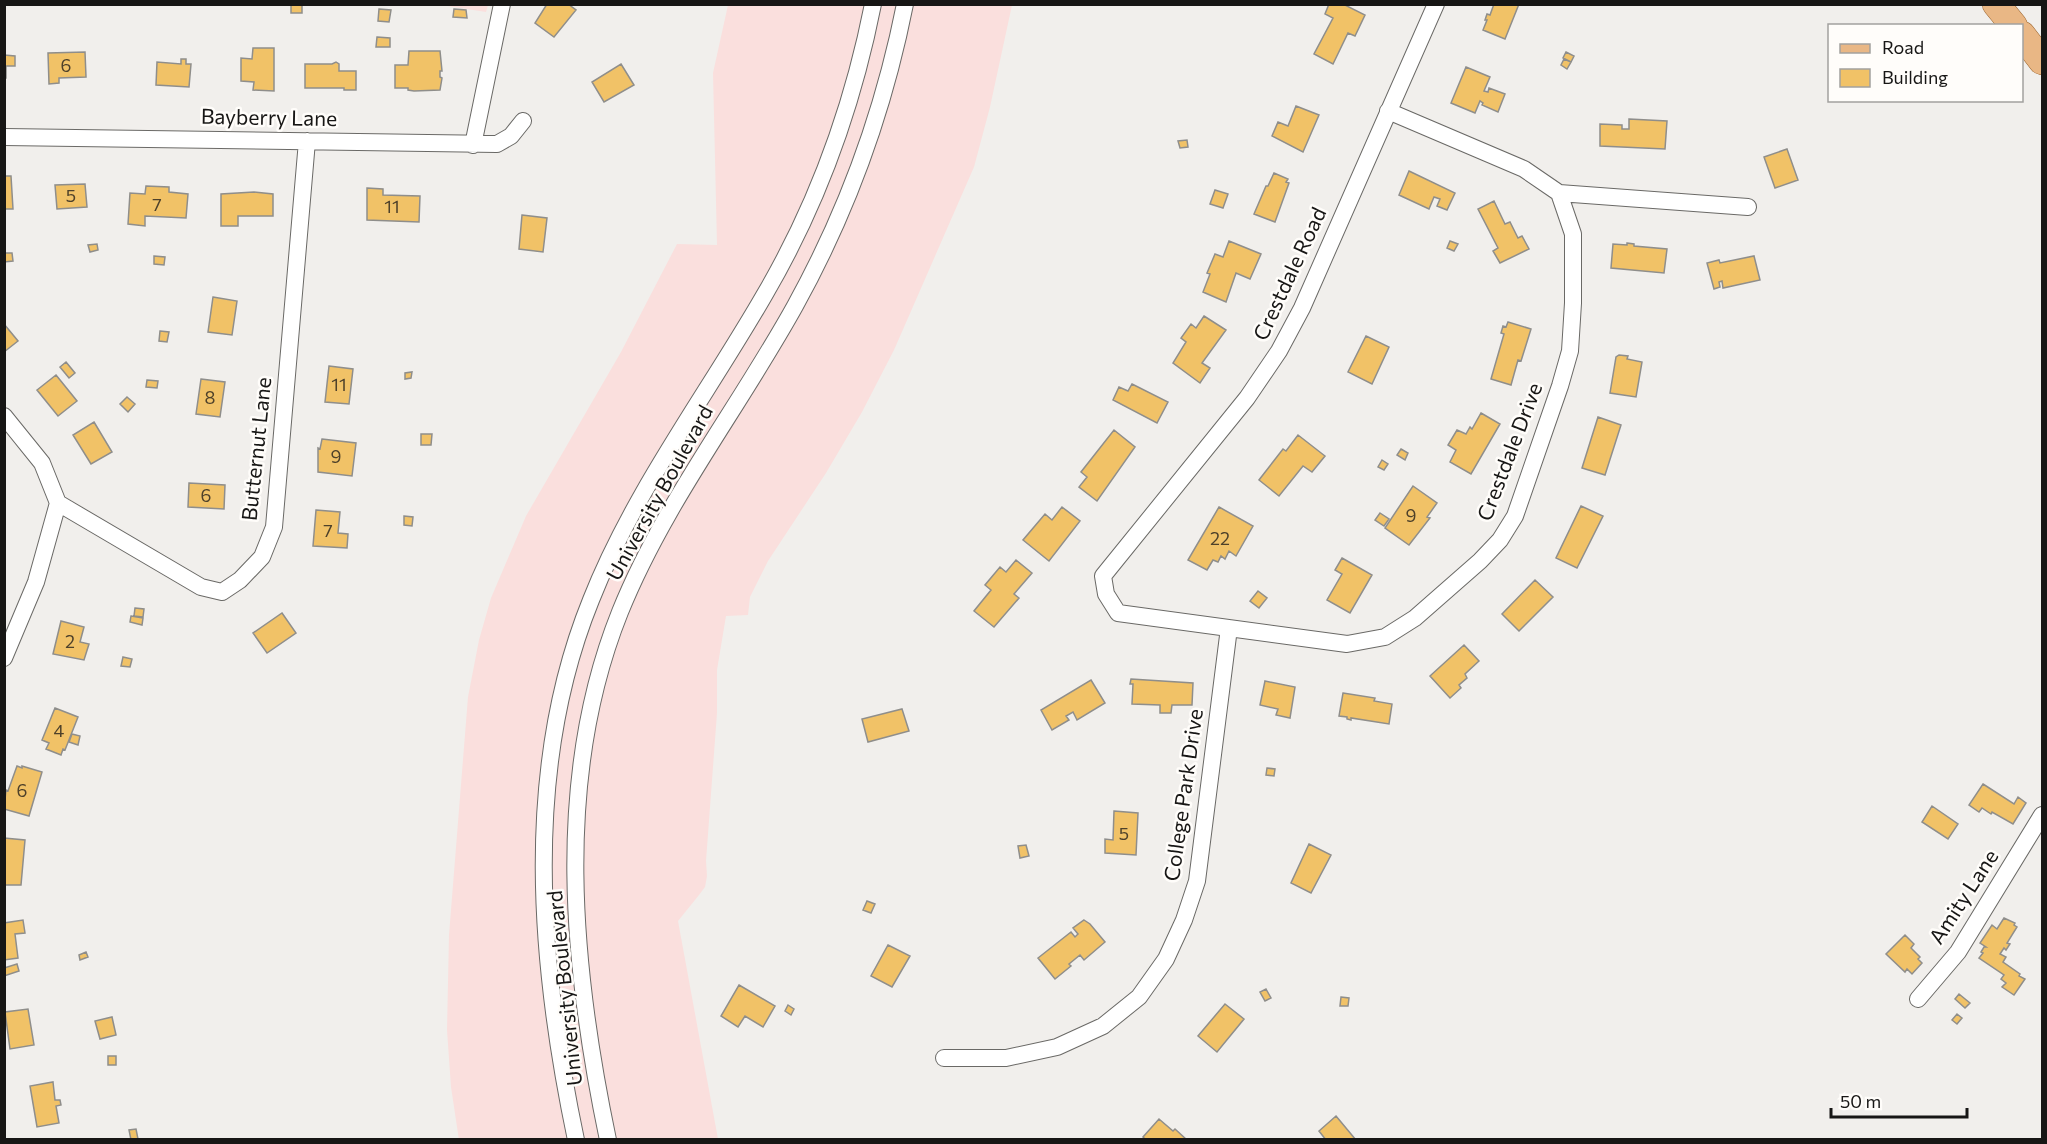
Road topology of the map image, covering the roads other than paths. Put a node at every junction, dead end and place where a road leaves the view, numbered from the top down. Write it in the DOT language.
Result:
graph roads {
  1 [pos="502,4"];
  2 [pos="873,4"];
  3 [pos="905,4"];
  4 [pos="1436,4"];
  5 [pos="1996,4"];
  6 [pos="2012,24"];
  7 [pos="2023,36"];
  8 [pos="2043,61"];
  9 [pos="1388,111"];
  10 [pos="523,121"];
  11 [pos="4,137"];
  12 [pos="307,141"];
  13 [pos="473,145"];
  14 [pos="1559,193"];
  15 [pos="1748,207"];
  16 [pos="4,416"];
  17 [pos="58,503"];
  18 [pos="1106,594"];
  19 [pos="1229,627"];
  20 [pos="4,658"];
  21 [pos="2043,815"];
  22 [pos="1918,999"];
  23 [pos="944,1058"];
  24 [pos="576,1140"];
  25 [pos="608,1140"];
  1 -- 13 [label="street"];
  2 -- 24 [label="street, University Boulevard"];
  3 -- 25 [label="street, University Boulevard"];
  4 -- 9 [label="street, Crestdale Road"];
  5 -- 6 [label="main road"];
  7 -- 8 [label="main road"];
  9 -- 14 [label="street"];
  9 -- 18 [label="street, Crestdale Road"];
  10 -- 13 [label="street, Bayberry Lane"];
  11 -- 12 [label="street, Bayberry Lane"];
  12 -- 13 [label="street, Bayberry Lane"];
  12 -- 17 [label="street, Butternut Lane"];
  14 -- 15 [label="street"];
  14 -- 19 [label="street, Crestdale Drive"];
  16 -- 17 [label="street"];
  17 -- 20 [label="street"];
  18 -- 19 [label="street, Crestdale Drive"];
  19 -- 23 [label="street, College Park Drive"];
  21 -- 22 [label="street, Amity Lane"];
}
